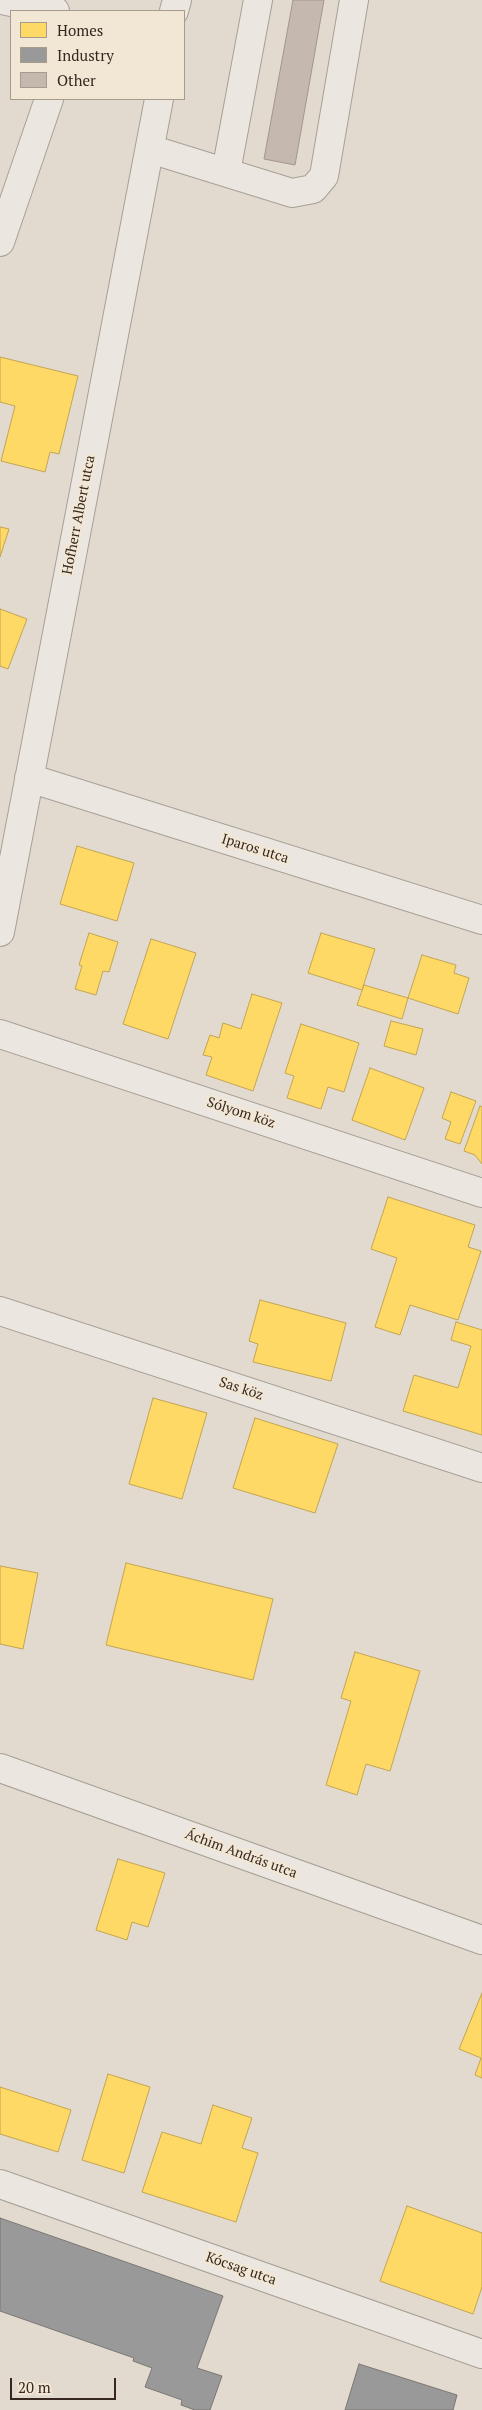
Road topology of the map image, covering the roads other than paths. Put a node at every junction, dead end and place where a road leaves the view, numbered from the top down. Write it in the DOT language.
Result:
graph roads {
  1 [pos="2,0"];
  2 [pos="258,0"];
  3 [pos="354,0"];
  4 [pos="50,10"];
  5 [pos="49,100"];
  6 [pos="159,100"];
  7 [pos="150,149"];
  8 [pos="226,172"];
  9 [pos="0,242"];
  10 [pos="29,778"];
  11 [pos="482,920"];
  12 [pos="0,932"];
  13 [pos="0,1034"];
  14 [pos="482,1193"];
  15 [pos="0,1311"];
  16 [pos="482,1468"];
  17 [pos="0,1768"];
  18 [pos="482,1940"];
  19 [pos="0,2184"];
  20 [pos="482,2354"];
  1 -- 4 [label="street"];
  2 -- 8 [label="street"];
  3 -- 8 [label="street"];
  5 -- 9 [label="street"];
  6 -- 7 [label="street, Hofherr Albert utca"];
  7 -- 8 [label="street"];
  7 -- 10 [label="street, Hofherr Albert utca"];
  10 -- 11 [label="street, Iparos utca"];
  10 -- 12 [label="street, Hofherr Albert utca"];
  13 -- 14 [label="street, Sólyom köz"];
  15 -- 16 [label="street, Sas köz"];
  17 -- 18 [label="street, Áchim András utca"];
  19 -- 20 [label="street, Kócsag utca"];
}
